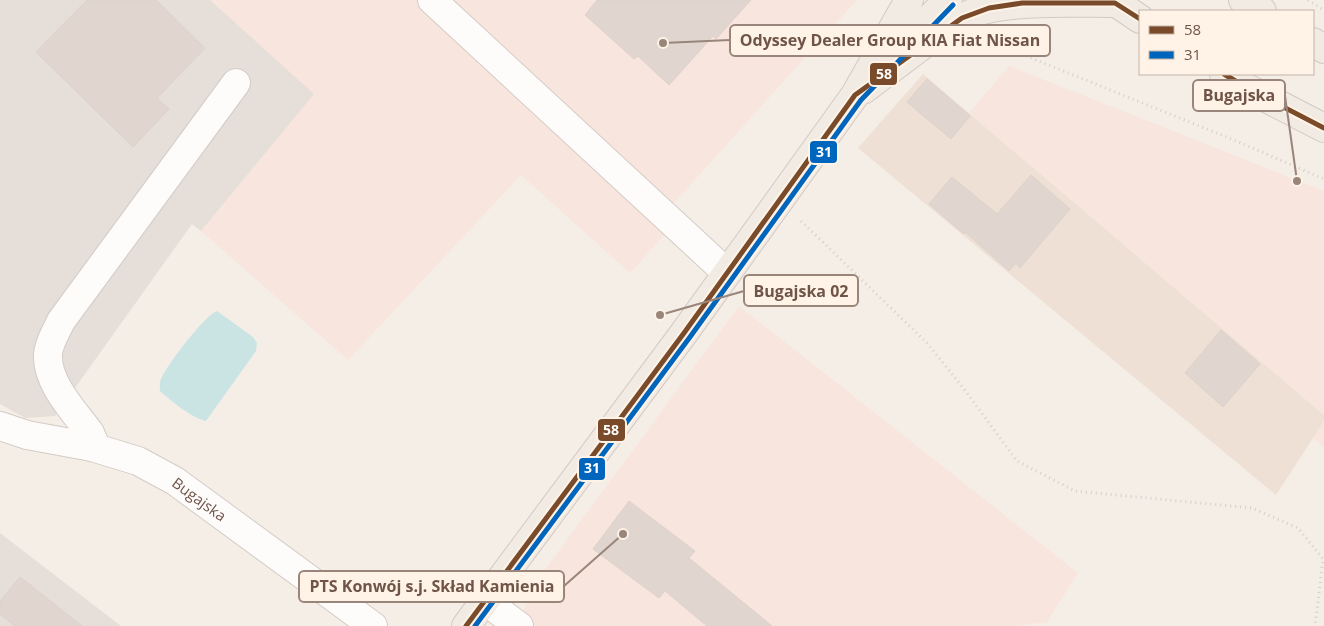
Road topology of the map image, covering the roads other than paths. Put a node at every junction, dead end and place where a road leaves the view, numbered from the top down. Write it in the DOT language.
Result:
graph roads {
  1 [pos="432,0"];
  2 [pos="909,0"];
  3 [pos="948,0"];
  4 [pos="1243,0"];
  5 [pos="1114,1"];
  6 [pos="1260,10"];
  7 [pos="1139,18"];
  8 [pos="1226,75"];
  9 [pos="236,83"];
  10 [pos="855,95"];
  11 [pos="1324,128"];
  12 [pos="727,273"];
  13 [pos="0,426"];
  14 [pos="92,447"];
  15 [pos="485,601"];
  16 [pos="373,626"];
  17 [pos="466,626"];
  18 [pos="519,626"];
  1 -- 12 [label="street"];
  2 -- 10 [label="main road"];
  3 -- 10 [label="main road"];
  4 -- 6 [label="main road"];
  5 -- 7 [label="main road"];
  5 -- 10 [label="main road"];
  8 -- 11 [label="main road"];
  9 -- 14 [label="street"];
  10 -- 12 [label="main road"];
  12 -- 15 [label="main road"];
  13 -- 14 [label="street, Bugajska"];
  14 -- 16 [label="street, Bugajska"];
  15 -- 17 [label="main road"];
  15 -- 18 [label="street"];
}
